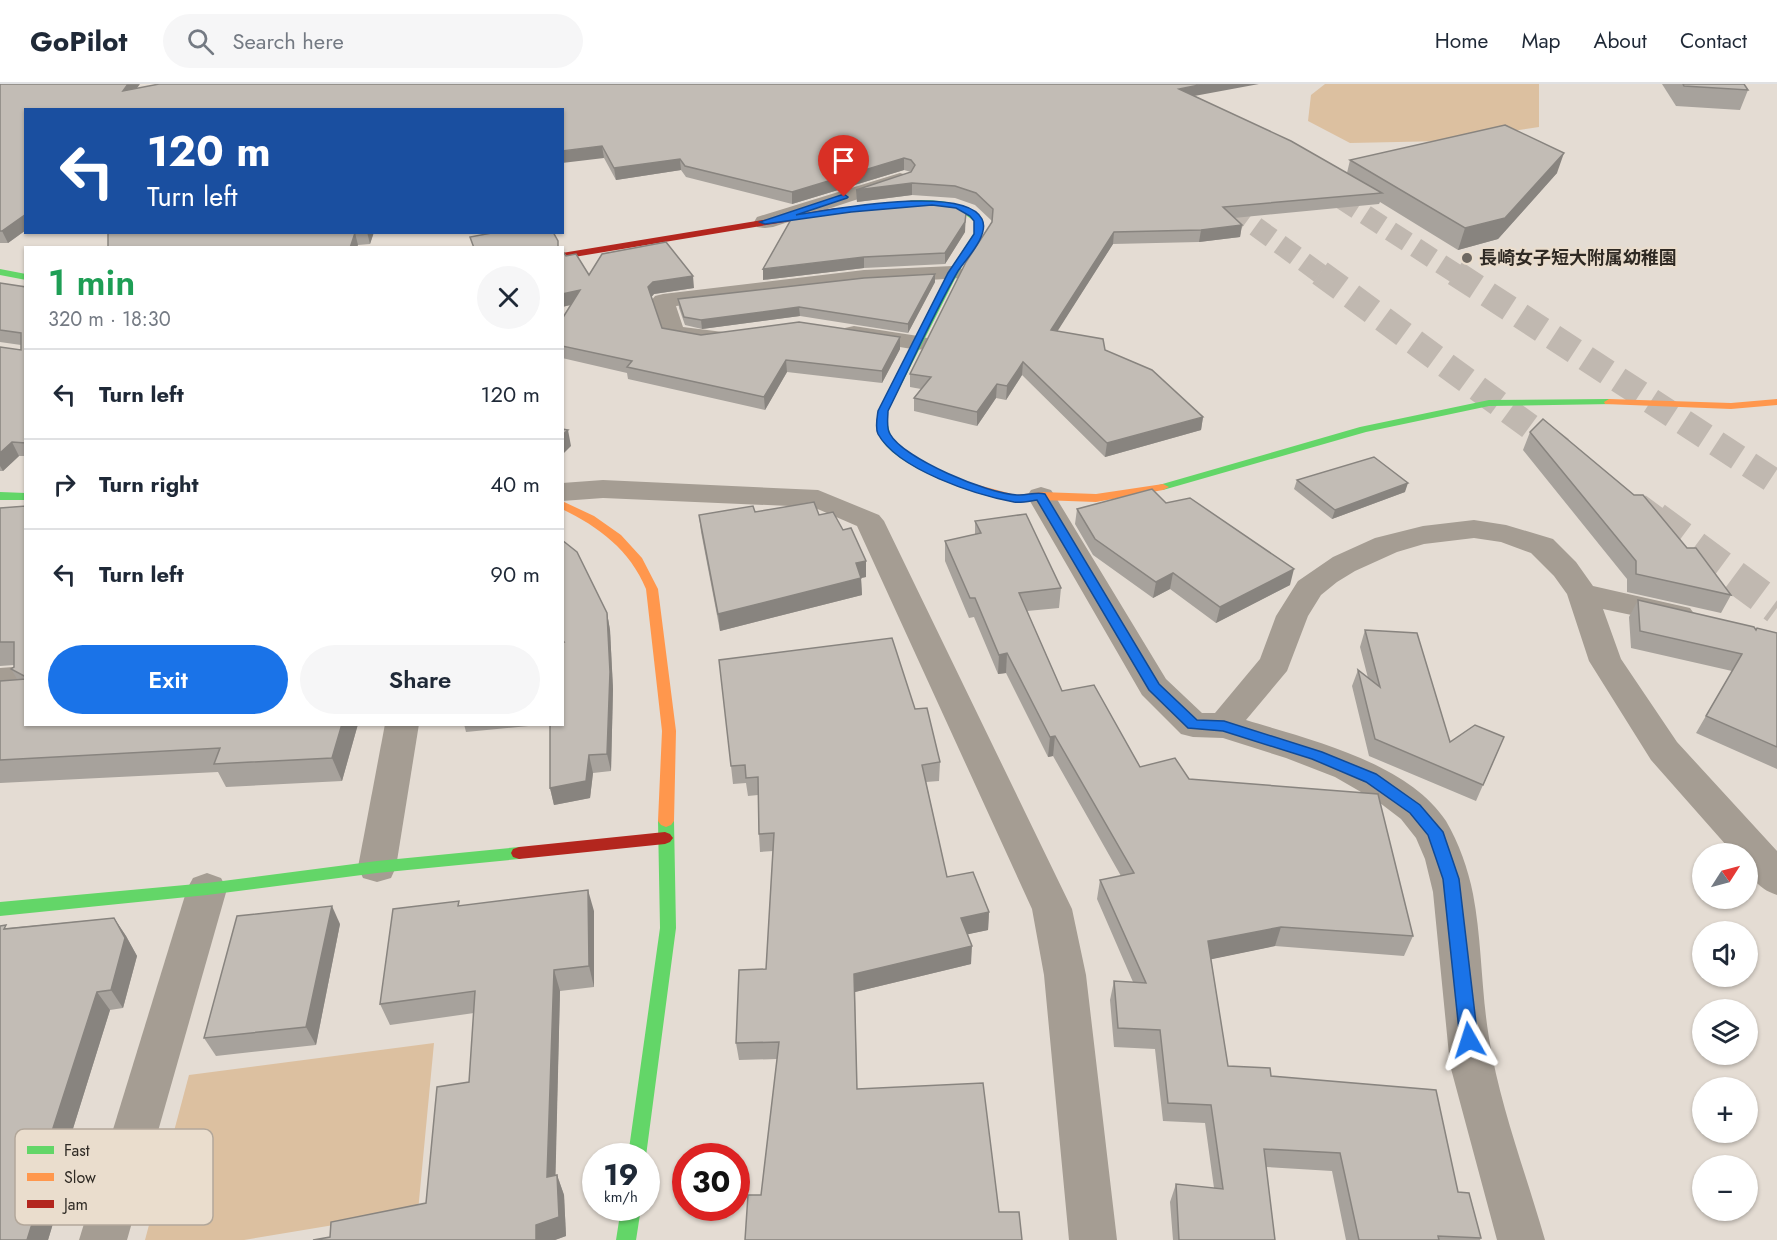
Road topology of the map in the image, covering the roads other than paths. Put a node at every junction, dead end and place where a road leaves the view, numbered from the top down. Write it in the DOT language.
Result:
graph roads {
  1 [pos="903,178"];
  2 [pos="900,204"];
  3 [pos="854,209"];
  4 [pos="765,222"];
  5 [pos="564,256"];
  6 [pos="0,272"];
  7 [pos="953,273"];
  8 [pos="24,277"];
  9 [pos="836,331"];
  10 [pos="735,334"];
  11 [pos="918,343"];
  12 [pos="1777,402"];
  13 [pos="564,492"];
  14 [pos="0,496"];
  15 [pos="1041,496"];
  16 [pos="24,497"];
  17 [pos="564,505"];
  18 [pos="1582,594"];
  19 [pos="1703,621"];
  20 [pos="24,678"];
  21 [pos="0,680"];
  22 [pos="402,726"];
  23 [pos="1224,726"];
  24 [pos="665,838"];
  25 [pos="377,867"];
  26 [pos="1777,879"];
  27 [pos="207,889"];
  28 [pos="0,909"];
  29 [pos="136,1129"];
  30 [pos="640,1143"];
  31 [pos="629,1221"];
  32 [pos="107,1225"];
  33 [pos="103,1240"];
  34 [pos="626,1240"];
  35 [pos="1093,1240"];
  36 [pos="1521,1240"];
  1 -- 4 [label="street"];
  2 -- 7 [label="street"];
  3 -- 4 [label="street"];
  4 -- 5 [label="street"];
  6 -- 8 [label="street"];
  7 -- 10 [label="street"];
  7 -- 11 [label="street"];
  9 -- 11 [label="street"];
  11 -- 15 [label="street"];
  12 -- 15 [label="street"];
  13 -- 35 [label="street"];
  14 -- 16 [label="street"];
  15 -- 23 [label="street"];
  17 -- 24 [label="street"];
  18 -- 19 [label="street"];
  18 -- 23 [label="street"];
  18 -- 26 [label="street"];
  20 -- 21 [label="street"];
  22 -- 25 [label="street"];
  23 -- 36 [label="street"];
  24 -- 25 [label="street"];
  24 -- 30 [label="street"];
  25 -- 27 [label="street"];
  27 -- 28 [label="street"];
  27 -- 29 [label="street"];
  31 -- 34 [label="street"];
  32 -- 33 [label="street"];
}
